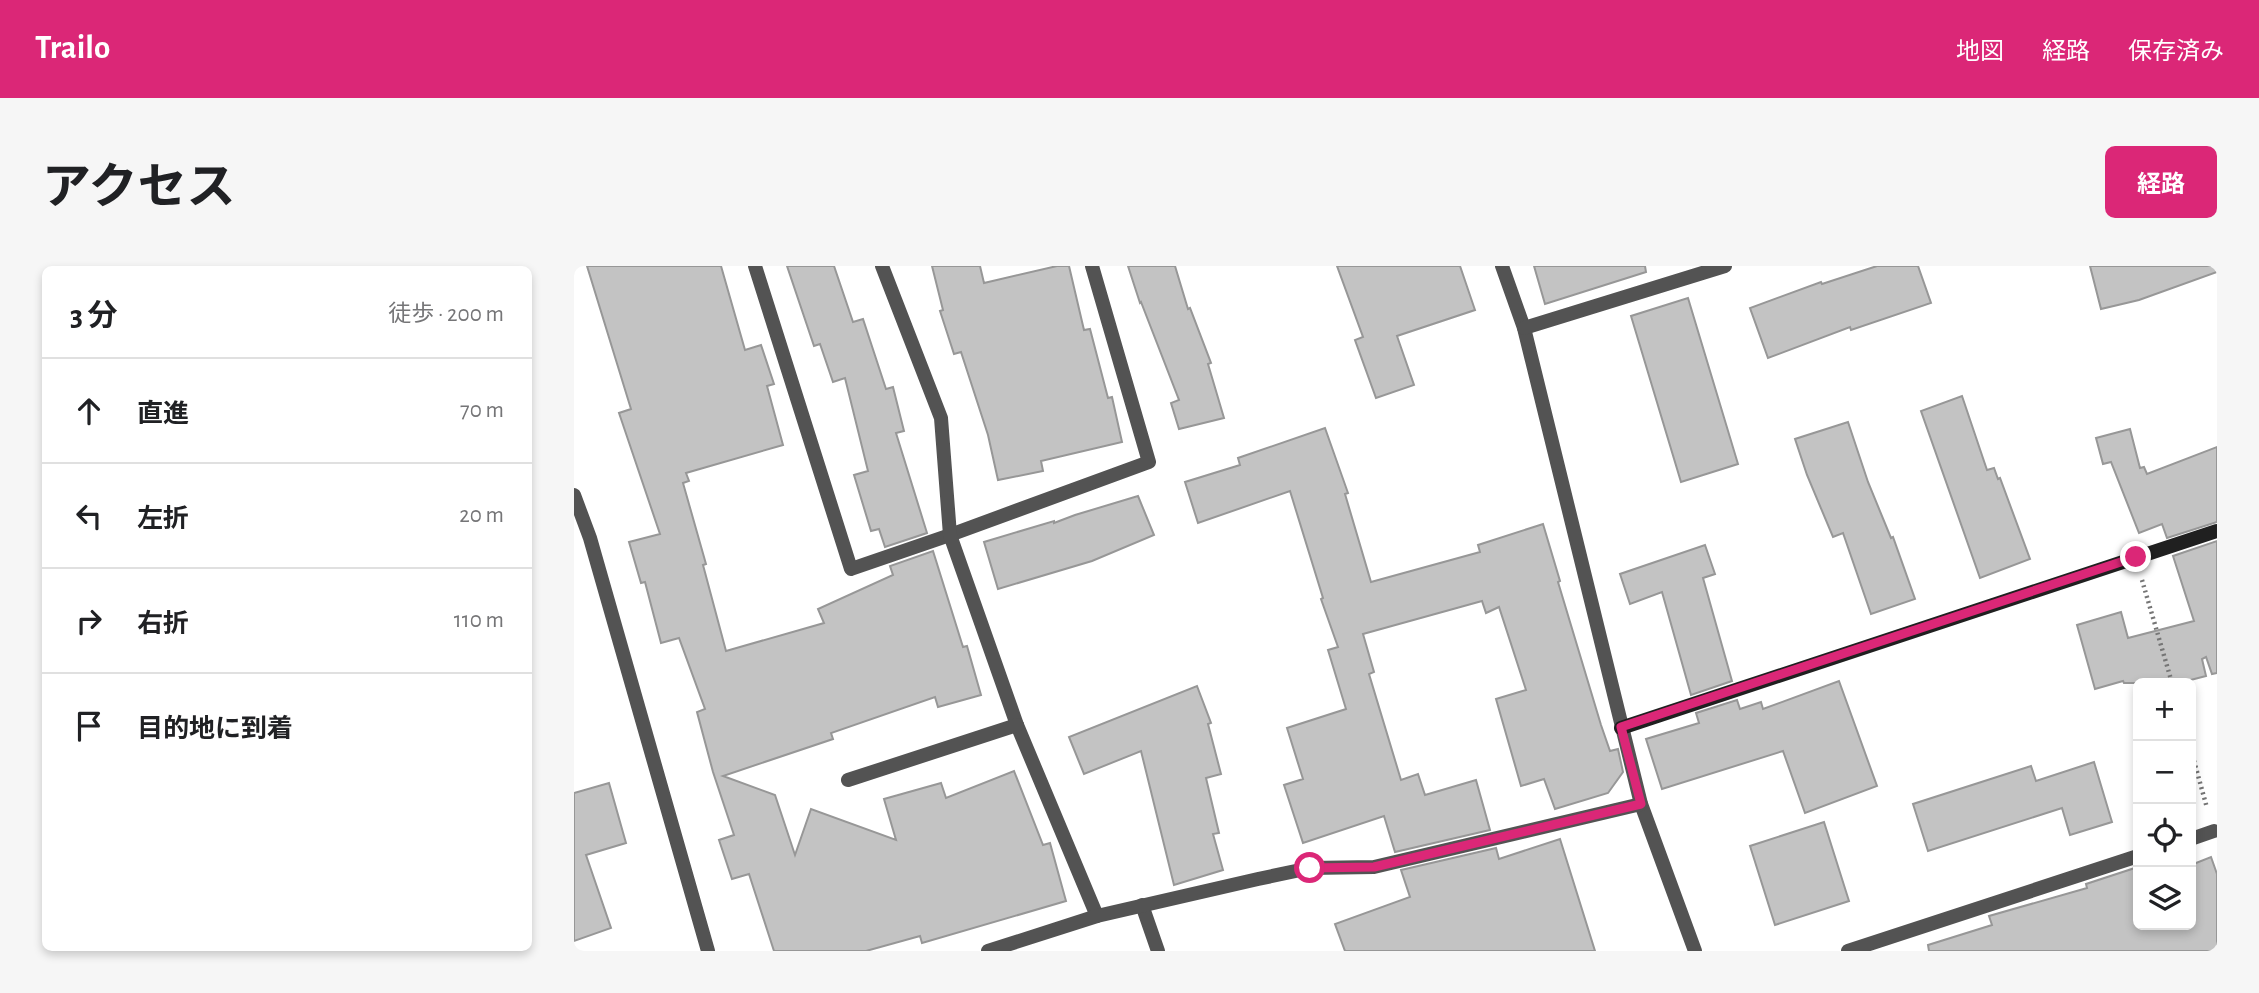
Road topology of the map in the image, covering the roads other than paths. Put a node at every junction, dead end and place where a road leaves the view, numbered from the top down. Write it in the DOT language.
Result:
graph roads {
  1 [pos="755,266"];
  2 [pos="882,266"];
  3 [pos="1092,266"];
  4 [pos="1502,266"];
  5 [pos="1725,266"];
  6 [pos="1524,328"];
  7 [pos="574,495"];
  8 [pos="2217,531"];
  9 [pos="950,535"];
  10 [pos="1017,725"];
  11 [pos="1621,727"];
  12 [pos="848,780"];
  13 [pos="1641,804"];
  14 [pos="2214,831"];
  15 [pos="2196,837"];
  16 [pos="2133,858"];
  17 [pos="1142,905"];
  18 [pos="1097,916"];
  19 [pos="708,951"];
  20 [pos="988,951"];
  21 [pos="1158,951"];
  22 [pos="1695,951"];
  23 [pos="1848,951"];
  1 -- 9 [label="street"];
  2 -- 9 [label="street"];
  3 -- 9 [label="street"];
  4 -- 6 [label="street"];
  5 -- 6 [label="street"];
  6 -- 11 [label="street"];
  7 -- 19 [label="street"];
  8 -- 11 [label="street"];
  9 -- 10 [label="street"];
  10 -- 12 [label="street"];
  10 -- 18 [label="street"];
  11 -- 13 [label="street"];
  13 -- 17 [label="street"];
  13 -- 22 [label="street"];
  14 -- 15 [label="street"];
  16 -- 23 [label="street"];
  17 -- 18 [label="street"];
  17 -- 21 [label="street"];
  18 -- 20 [label="street"];
}
